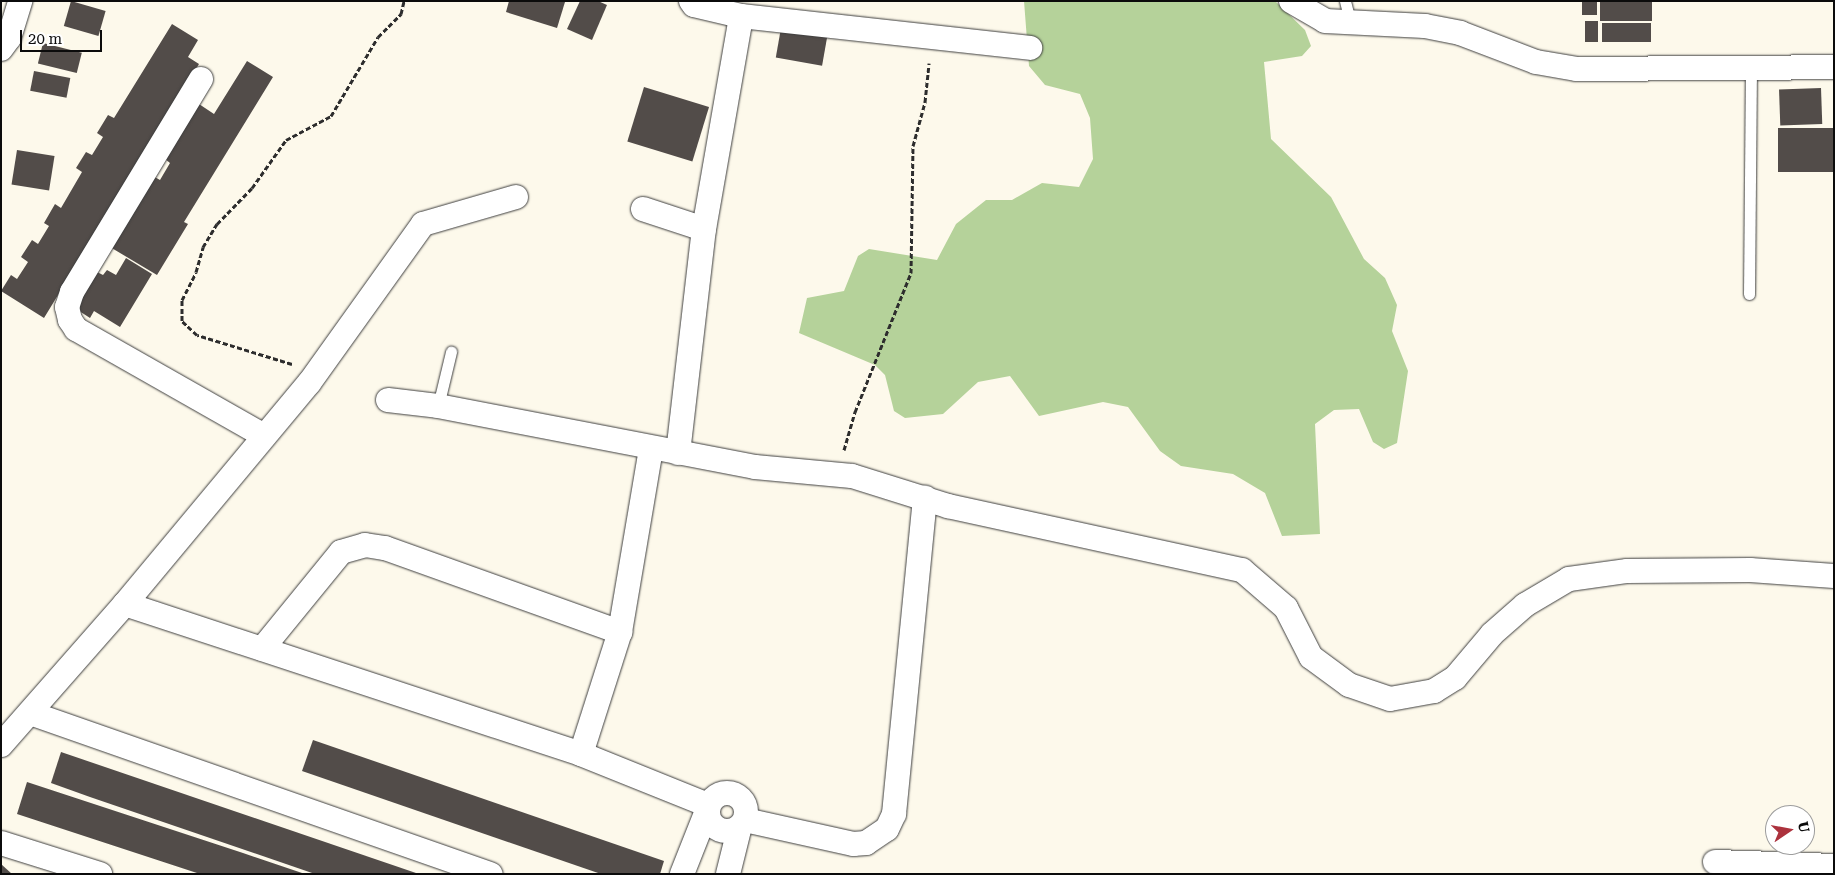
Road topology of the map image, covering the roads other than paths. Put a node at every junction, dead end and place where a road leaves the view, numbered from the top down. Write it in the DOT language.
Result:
graph roads {
  1 [pos="20,1"];
  2 [pos="692,1"];
  3 [pos="1291,1"];
  4 [pos="1345,1"];
  5 [pos="741,16"];
  6 [pos="1351,25"];
  7 [pos="1030,48"];
  8 [pos="1,49"];
  9 [pos="1753,67"];
  10 [pos="1834,67"];
  11 [pos="201,79"];
  12 [pos="516,197"];
  13 [pos="643,208"];
  14 [pos="704,229"];
  15 [pos="1749,294"];
  16 [pos="451,352"];
  17 [pos="388,400"];
  18 [pos="438,406"];
  19 [pos="264,436"];
  20 [pos="651,449"];
  21 [pos="678,453"];
  22 [pos="924,498"];
  23 [pos="1834,576"];
  24 [pos="125,604"];
  25 [pos="620,632"];
  26 [pos="262,649"];
  27 [pos="30,713"];
  28 [pos="1,745"];
  29 [pos="581,754"];
  30 [pos="708,808"];
  31 [pos="743,823"];
  32 [pos="1,843"];
  33 [pos="1715,862"];
  34 [pos="1834,866"];
  35 [pos="64,868"];
  36 [pos="100,874"];
  37 [pos="491,874"];
  38 [pos="682,874"];
  39 [pos="728,874"];
  1 -- 8 [label="street"];
  2 -- 5 [label="street"];
  3 -- 6 [label="street"];
  4 -- 6 [label="lane"];
  5 -- 7 [label="street"];
  5 -- 14 [label="street"];
  6 -- 9 [label="street"];
  9 -- 10 [label="street"];
  9 -- 15 [label="lane"];
  11 -- 19 [label="street"];
  12 -- 19 [label="street"];
  13 -- 14 [label="street"];
  14 -- 21 [label="street"];
  16 -- 18 [label="lane"];
  17 -- 18 [label="street"];
  18 -- 20 [label="street"];
  19 -- 24 [label="street"];
  20 -- 21 [label="street"];
  20 -- 25 [label="street"];
  21 -- 22 [label="street"];
  22 -- 23 [label="street"];
  22 -- 31 [label="street"];
  24 -- 26 [label="street"];
  24 -- 27 [label="street"];
  25 -- 26 [label="street"];
  25 -- 29 [label="street"];
  26 -- 29 [label="street"];
  27 -- 28 [label="street"];
  27 -- 37 [label="street"];
  29 -- 30 [label="street"];
  30 -- 31 [label="street"];
  30 -- 31 [label="street"];
  30 -- 38 [label="street"];
  31 -- 39 [label="street"];
  32 -- 35 [label="street"];
  33 -- 34 [label="street"];
  35 -- 36 [label="street"];
}
